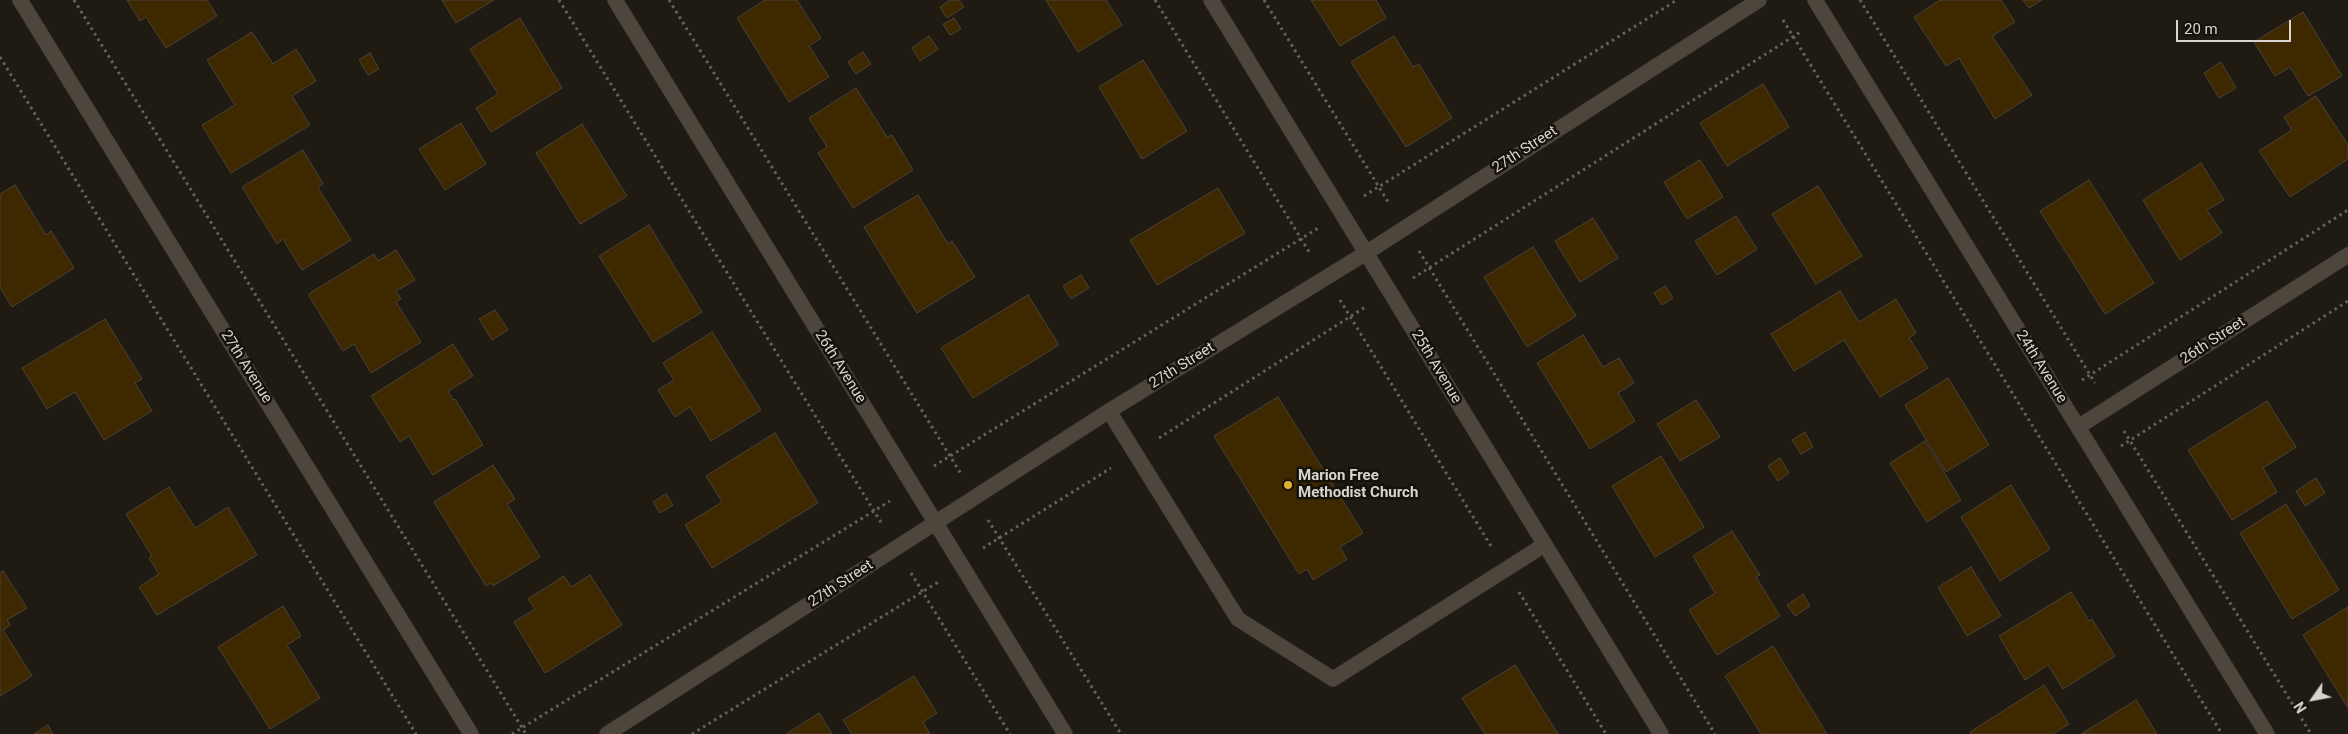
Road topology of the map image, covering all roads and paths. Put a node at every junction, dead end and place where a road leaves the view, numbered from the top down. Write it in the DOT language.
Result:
graph roads {
  1 [pos="20,0"];
  2 [pos="74,0"];
  3 [pos="559,0"];
  4 [pos="615,0"];
  5 [pos="669,0"];
  6 [pos="1155,0"];
  7 [pos="1211,0"];
  8 [pos="1264,0"];
  9 [pos="1677,0"];
  10 [pos="1759,0"];
  11 [pos="1815,0"];
  12 [pos="1860,0"];
  13 [pos="1783,20"];
  14 [pos="1804,29"];
  15 [pos="1793,37"];
  16 [pos="0,57"];
  17 [pos="1379,187"];
  18 [pos="1362,198"];
  19 [pos="1392,208"];
  20 [pos="2348,210"];
  21 [pos="1320,227"];
  22 [pos="1301,238"];
  23 [pos="1417,248"];
  24 [pos="1366,253"];
  25 [pos="2348,255"];
  26 [pos="1312,257"];
  27 [pos="1429,268"];
  28 [pos="1410,280"];
  29 [pos="1339,297"];
  30 [pos="2348,301"];
  31 [pos="1370,305"];
  32 [pos="1351,317"];
  33 [pos="2090,375"];
  34 [pos="2082,380"];
  35 [pos="2096,386"];
  36 [pos="1109,411"];
  37 [pos="2078,427"];
  38 [pos="2124,431"];
  39 [pos="2130,440"];
  40 [pos="2120,447"];
  41 [pos="1135,452"];
  42 [pos="950,456"];
  43 [pos="931,468"];
  44 [pos="961,475"];
  45 [pos="892,500"];
  46 [pos="874,511"];
  47 [pos="988,519"];
  48 [pos="935,522"];
  49 [pos="885,529"];
  50 [pos="1000,538"];
  51 [pos="1544,545"];
  52 [pos="982,550"];
  53 [pos="1505,569"];
  54 [pos="911,573"];
  55 [pos="941,580"];
  56 [pos="922,592"];
  57 [pos="522,728"];
  58 [pos="416,734"];
  59 [pos="471,734"];
  60 [pos="512,734"];
  61 [pos="526,734"];
  62 [pos="606,734"];
  63 [pos="692,734"];
  64 [pos="1010,734"];
  65 [pos="1065,734"];
  66 [pos="1121,734"];
  67 [pos="1606,734"];
  68 [pos="1661,734"];
  69 [pos="1716,734"];
  70 [pos="2222,734"];
  71 [pos="2267,734"];
  72 [pos="2311,734"];
  1 -- 59 [label="street, 27th Avenue"];
  2 -- 57 [label="path"];
  3 -- 46 [label="path"];
  4 -- 48 [label="street, 26th Avenue"];
  5 -- 42 [label="path"];
  6 -- 22 [label="path"];
  7 -- 24 [label="street, 25th Avenue"];
  8 -- 17 [label="path"];
  9 -- 17 [label="path"];
  10 -- 24 [label="street, 27th Street"];
  11 -- 37 [label="street, 24th Avenue"];
  12 -- 33 [label="path"];
  13 -- 15 [label="path"];
  14 -- 15 [label="path"];
  15 -- 27 [label="path"];
  15 -- 70 [label="path"];
  16 -- 58 [label="path"];
  17 -- 18 [label="path"];
  17 -- 19 [label="path"];
  20 -- 33 [label="path"];
  21 -- 22 [label="path"];
  22 -- 26 [label="path"];
  22 -- 42 [label="path"];
  23 -- 27 [label="path"];
  24 -- 36 [label="street, 27th Street"];
  24 -- 51 [label="street, 25th Avenue"];
  25 -- 37 [label="street, 26th Street"];
  27 -- 28 [label="path"];
  27 -- 69 [label="path"];
  29 -- 32 [label="path"];
  30 -- 39 [label="path"];
  31 -- 32 [label="path"];
  32 -- 41 [label="path"];
  32 -- 53 [label="path"];
  33 -- 34 [label="path"];
  33 -- 35 [label="path"];
  36 -- 41 [label="street"];
  36 -- 48 [label="street, 27th Street"];
  37 -- 71 [label="street, 24th Avenue"];
  38 -- 39 [label="path"];
  39 -- 40 [label="path"];
  39 -- 72 [label="path"];
  41 -- 50 [label="path"];
  41 -- 53 [label="street"];
  42 -- 43 [label="path"];
  42 -- 44 [label="path"];
  45 -- 46 [label="path"];
  46 -- 49 [label="path"];
  46 -- 57 [label="path"];
  47 -- 50 [label="path"];
  48 -- 62 [label="street, 27th Street"];
  48 -- 65 [label="street, 26th Avenue"];
  50 -- 52 [label="path"];
  50 -- 66 [label="path"];
  51 -- 53 [label="street"];
  51 -- 68 [label="street, 25th Avenue"];
  53 -- 67 [label="path"];
  54 -- 56 [label="path"];
  55 -- 56 [label="path"];
  56 -- 63 [label="path"];
  56 -- 64 [label="path"];
  57 -- 60 [label="path"];
  57 -- 61 [label="path"];
}
